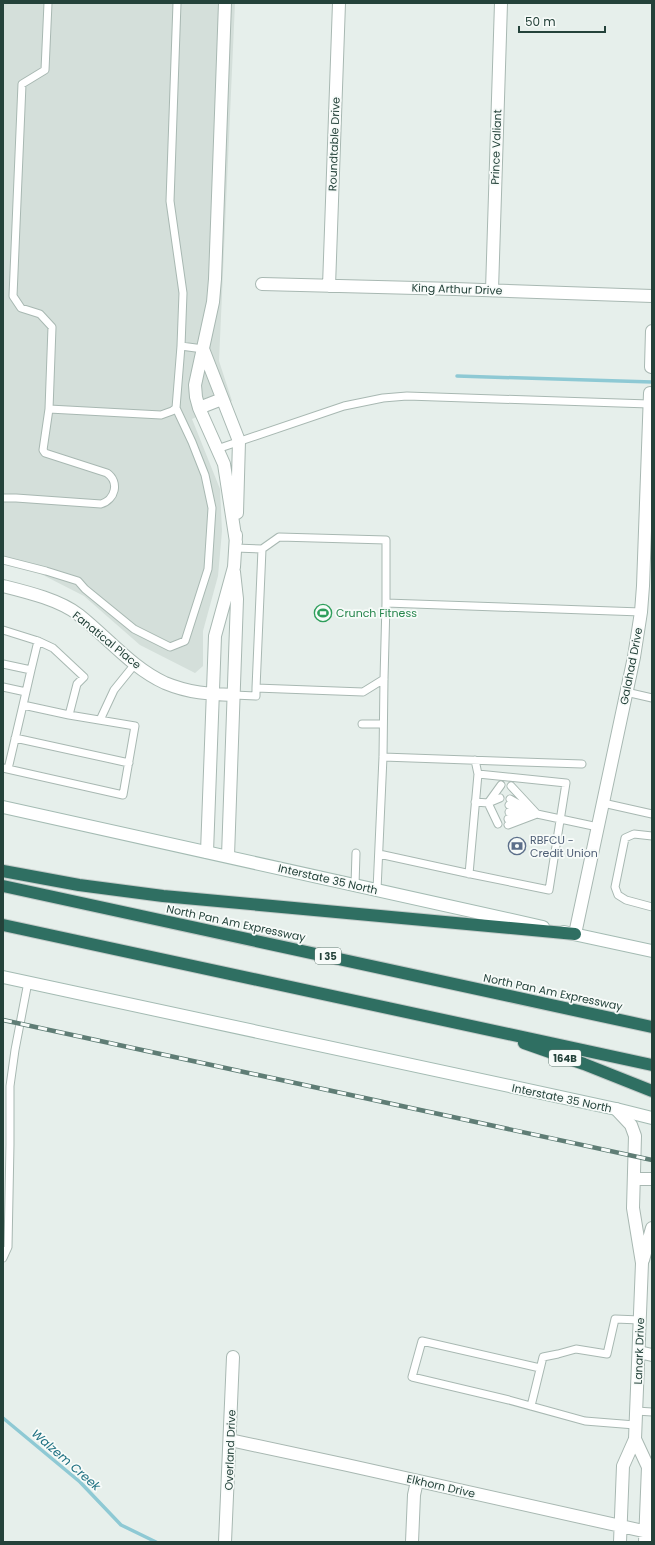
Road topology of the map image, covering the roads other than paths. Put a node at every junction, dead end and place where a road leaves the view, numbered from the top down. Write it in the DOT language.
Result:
graph roads {
  1 [pos="48,3"];
  2 [pos="177,3"];
  3 [pos="225,3"];
  4 [pos="339,3"];
  5 [pos="501,3"];
  6 [pos="262,284"];
  7 [pos="330,286"];
  8 [pos="492,290"];
  9 [pos="652,296"];
  10 [pos="652,331"];
  11 [pos="181,346"];
  12 [pos="203,349"];
  13 [pos="651,367"];
  14 [pos="650,398"];
  15 [pos="222,400"];
  16 [pos="176,408"];
  17 [pos="199,408"];
  18 [pos="49,409"];
  19 [pos="239,441"];
  20 [pos="217,449"];
  21 [pos="649,487"];
  22 [pos="3,498"];
  23 [pos="649,506"];
  24 [pos="236,545"];
  25 [pos="262,549"];
  26 [pos="3,560"];
  27 [pos="234,567"];
  28 [pos="3,586"];
  29 [pos="386,603"];
  30 [pos="641,612"];
  31 [pos="3,630"];
  32 [pos="38,641"];
  33 [pos="3,664"];
  34 [pos="135,664"];
  35 [pos="31,670"];
  36 [pos="384,679"];
  37 [pos="3,687"];
  38 [pos="256,688"];
  39 [pos="26,692"];
  40 [pos="626,692"];
  41 [pos="213,694"];
  42 [pos="234,695"];
  43 [pos="652,698"];
  44 [pos="23,705"];
  45 [pos="69,715"];
  46 [pos="100,720"];
  47 [pos="362,724"];
  48 [pos="383,724"];
  49 [pos="15,738"];
  50 [pos="383,757"];
  51 [pos="475,760"];
  52 [pos="129,762"];
  53 [pos="582,764"];
  54 [pos="5,768"];
  55 [pos="478,774"];
  56 [pos="475,802"];
  57 [pos="488,803"];
  58 [pos="603,803"];
  59 [pos="499,805"];
  60 [pos="510,805"];
  61 [pos="3,807"];
  62 [pos="537,814"];
  63 [pos="652,814"];
  64 [pos="561,819"];
  65 [pos="598,827"];
  66 [pos="652,836"];
  67 [pos="207,852"];
  68 [pos="356,853"];
  69 [pos="379,854"];
  70 [pos="228,856"];
  71 [pos="3,871"];
  72 [pos="469,874"];
  73 [pos="355,885"];
  74 [pos="3,886"];
  75 [pos="377,890"];
  76 [pos="652,907"];
  77 [pos="3,925"];
  78 [pos="575,934"];
  79 [pos="652,951"];
  80 [pos="3,977"];
  81 [pos="28,982"];
  82 [pos="477,1027"];
  83 [pos="652,1027"];
  84 [pos="652,1064"];
  85 [pos="652,1091"];
  86 [pos="616,1109"];
  87 [pos="652,1118"];
  88 [pos="634,1179"];
  89 [pos="652,1180"];
  90 [pos="652,1228"];
  91 [pos="3,1258"];
  92 [pos="642,1263"];
  93 [pos="640,1320"];
  94 [pos="639,1352"];
  95 [pos="652,1355"];
  96 [pos="233,1357"];
  97 [pos="540,1368"];
  98 [pos="532,1406"];
  99 [pos="636,1412"];
  100 [pos="652,1412"];
  101 [pos="635,1425"];
  102 [pos="635,1439"];
  103 [pos="230,1440"];
  104 [pos="417,1481"];
  105 [pos="621,1526"];
  106 [pos="648,1535"];
  107 [pos="225,1542"];
  108 [pos="412,1542"];
  109 [pos="620,1542"];
  1 -- 18 [label="lane"];
  2 -- 11 [label="lane"];
  3 -- 12 [label="street"];
  4 -- 7 [label="street, Roundtable Drive"];
  5 -- 8 [label="street, Prince Valiant"];
  6 -- 7 [label="street, King Arthur Drive"];
  7 -- 8 [label="street, King Arthur Drive"];
  8 -- 9 [label="street, King Arthur Drive"];
  10 -- 13 [label="street"];
  11 -- 12 [label="lane"];
  11 -- 16 [label="lane"];
  12 -- 15 [label="street"];
  12 -- 17 [label="street"];
  14 -- 19 [label="lane"];
  14 -- 21 [label="street, Galahad Drive"];
  15 -- 17 [label="street"];
  15 -- 19 [label="street"];
  16 -- 18 [label="lane"];
  16 -- 26 [label="lane"];
  17 -- 20 [label="street"];
  18 -- 22 [label="lane"];
  19 -- 20 [label="lane"];
  19 -- 24 [label="street"];
  20 -- 24 [label="street"];
  21 -- 23 [label="street, Galahad Drive"];
  23 -- 30 [label="street, Galahad Drive"];
  24 -- 25 [label="lane"];
  24 -- 27 [label="street"];
  25 -- 29 [label="lane"];
  25 -- 38 [label="lane"];
  27 -- 41 [label="street"];
  27 -- 42 [label="street"];
  28 -- 34 [label="street, Fanatical Place"];
  29 -- 30 [label="lane"];
  29 -- 36 [label="lane"];
  30 -- 40 [label="street, Galahad Drive"];
  31 -- 32 [label="lane"];
  32 -- 35 [label="lane"];
  32 -- 45 [label="lane"];
  33 -- 35 [label="lane"];
  34 -- 41 [label="street, Fanatical Place"];
  34 -- 46 [label="lane"];
  35 -- 39 [label="lane"];
  36 -- 38 [label="lane"];
  36 -- 48 [label="lane"];
  37 -- 39 [label="lane"];
  38 -- 42 [label="lane"];
  39 -- 44 [label="lane"];
  40 -- 43 [label="lane"];
  40 -- 58 [label="street, Galahad Drive"];
  41 -- 42 [label="street, Fanatical Place"];
  41 -- 67 [label="street"];
  42 -- 70 [label="street"];
  44 -- 45 [label="lane"];
  44 -- 49 [label="lane"];
  45 -- 46 [label="lane"];
  46 -- 52 [label="lane"];
  47 -- 48 [label="lane"];
  48 -- 50 [label="lane"];
  49 -- 52 [label="lane"];
  49 -- 54 [label="lane"];
  50 -- 51 [label="lane"];
  50 -- 69 [label="lane"];
  51 -- 53 [label="lane"];
  51 -- 55 [label="lane"];
  52 -- 54 [label="lane"];
  55 -- 56 [label="lane"];
  55 -- 64 [label="lane"];
  56 -- 57 [label="lane"];
  56 -- 72 [label="lane"];
  57 -- 59 [label="lane"];
  57 -- 59 [label="lane"];
  57 -- 59 [label="lane"];
  57 -- 59 [label="lane"];
  58 -- 63 [label="lane"];
  58 -- 65 [label="street, Galahad Drive"];
  60 -- 62 [label="lane"];
  60 -- 62 [label="lane"];
  60 -- 62 [label="lane"];
  60 -- 62 [label="lane"];
  61 -- 67 [label="street, Interstate 35 North"];
  62 -- 64 [label="lane"];
  64 -- 65 [label="lane"];
  64 -- 72 [label="lane"];
  65 -- 78 [label="street, Galahad Drive"];
  66 -- 76 [label="lane"];
  67 -- 70 [label="street, Interstate 35 North"];
  68 -- 73 [label="lane"];
  69 -- 72 [label="lane"];
  69 -- 75 [label="lane"];
  70 -- 73 [label="street, Interstate 35 North"];
  71 -- 78 [label="highway"];
  73 -- 75 [label="street, Interstate 35 North"];
  74 -- 83 [label="highway, North Pan Am Expressway / I 35"];
  75 -- 78 [label="street, Interstate 35 North"];
  77 -- 82 [label="highway"];
  78 -- 79 [label="street, Interstate 35 North"];
  80 -- 81 [label="street, Interstate 35 North"];
  81 -- 86 [label="street, Interstate 35 North"];
  81 -- 91 [label="lane"];
  82 -- 84 [label="highway"];
  82 -- 85 [label="highway, 164B"];
  86 -- 87 [label="street, Interstate 35 North"];
  86 -- 88 [label="street, Lanark Drive"];
  88 -- 89 [label="street"];
  88 -- 92 [label="street, Lanark Drive"];
  90 -- 92 [label="street, Lanark Drive"];
  92 -- 93 [label="street, Lanark Drive"];
  93 -- 94 [label="street, Lanark Drive"];
  93 -- 97 [label="lane"];
  94 -- 95 [label="street"];
  94 -- 99 [label="street, Lanark Drive"];
  96 -- 103 [label="street, Overland Drive"];
  97 -- 98 [label="lane"];
  97 -- 98 [label="lane"];
  98 -- 101 [label="lane"];
  99 -- 100 [label="lane"];
  99 -- 101 [label="street, Lanark Drive"];
  101 -- 102 [label="street, Lanark Drive"];
  102 -- 105 [label="street, Lanark Drive"];
  102 -- 106 [label="street, Lanark Drive"];
  103 -- 104 [label="street, Elkhorn Drive"];
  103 -- 107 [label="street, Overland Drive"];
  104 -- 105 [label="street, Elkhorn Drive"];
  104 -- 108 [label="street"];
  105 -- 106 [label="street, Elkhorn Drive"];
  105 -- 109 [label="street, Lanark Drive"];
}
